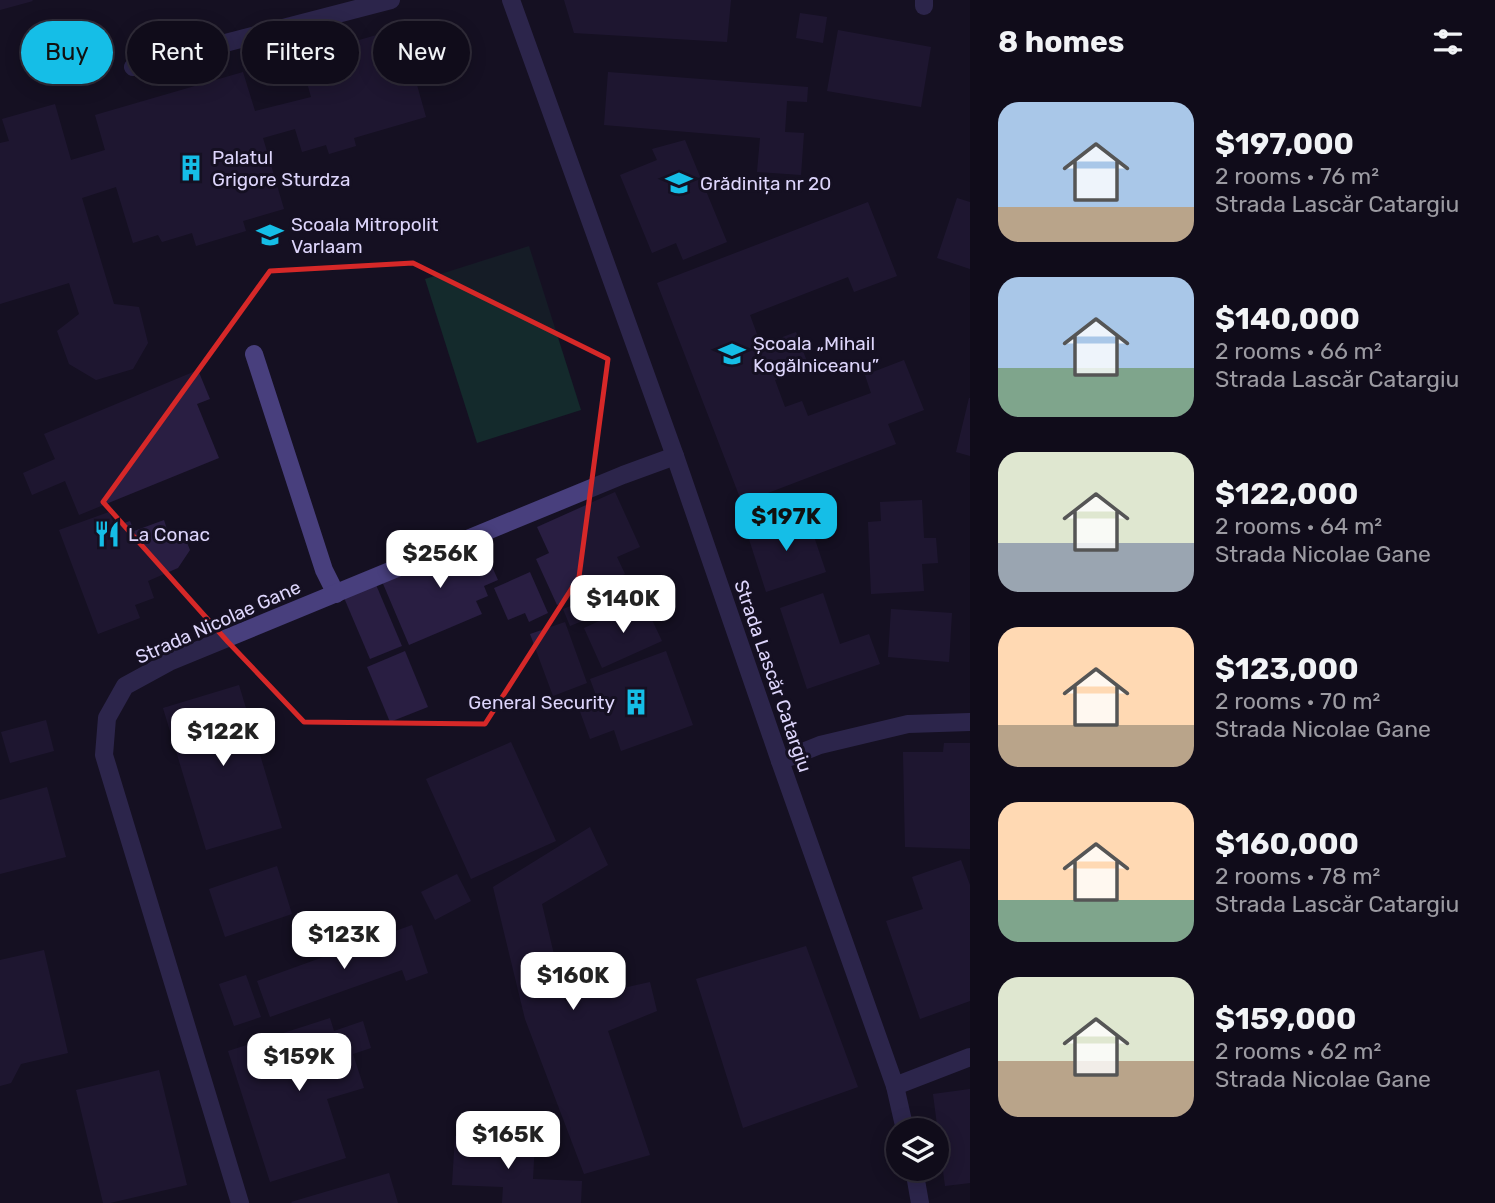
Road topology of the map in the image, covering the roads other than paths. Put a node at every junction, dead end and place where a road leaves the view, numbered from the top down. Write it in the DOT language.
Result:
graph roads {
  1 [pos="391,0"];
  2 [pos="510,0"];
  3 [pos="228,42"];
  4 [pos="254,354"];
  5 [pos="675,456"];
  6 [pos="336,594"];
  7 [pos="970,722"];
  8 [pos="780,761"];
  9 [pos="970,1057"];
  10 [pos="895,1086"];
  11 [pos="902,1118"];
  12 [pos="916,1181"];
  13 [pos="240,1203"];
  14 [pos="920,1203"];
  1 -- 3 [label="street"];
  2 -- 5 [label="street, Strada Lascăr Catargiu"];
  4 -- 6 [label="street"];
  5 -- 6 [label="street, Strada Nicolae Gane"];
  5 -- 8 [label="street, Strada Lascăr Catargiu"];
  6 -- 13 [label="street, Strada Nicolae Gane"];
  7 -- 8 [label="street"];
  8 -- 10 [label="street, Strada Lascăr Catargiu"];
  9 -- 10 [label="street"];
  10 -- 11 [label="street, Strada Lascăr Catargiu"];
  12 -- 14 [label="street"];
}
